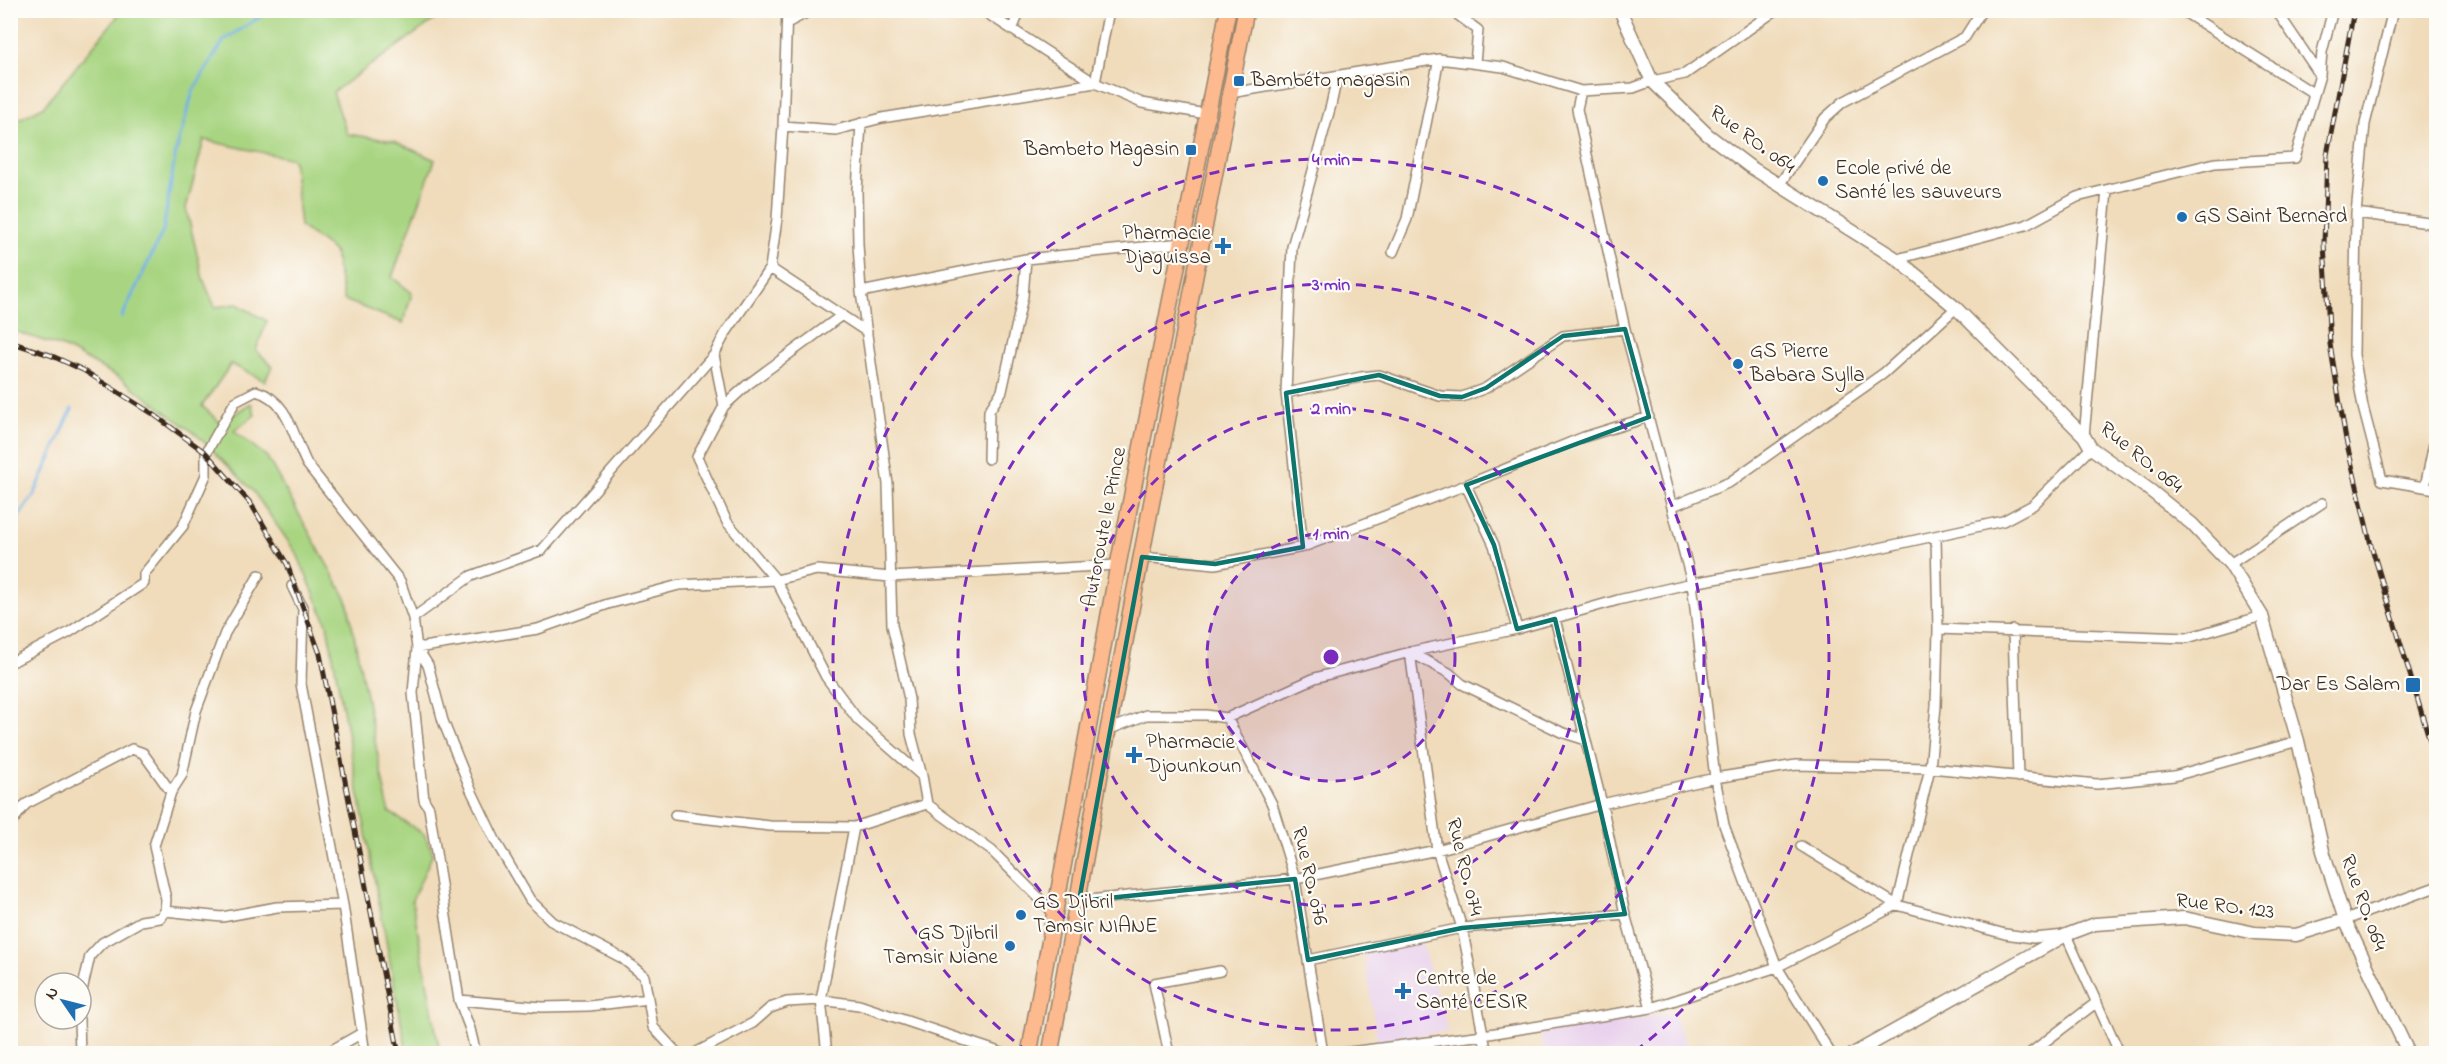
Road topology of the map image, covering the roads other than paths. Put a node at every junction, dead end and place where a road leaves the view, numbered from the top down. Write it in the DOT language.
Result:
graph roads {
  1 [pos="787,10"];
  2 [pos="812,10"];
  3 [pos="982,10"];
  4 [pos="1020,10"];
  5 [pos="1108,10"];
  6 [pos="1228,10"];
  7 [pos="1246,10"];
  8 [pos="1451,10"];
  9 [pos="1620,10"];
  10 [pos="1776,10"];
  11 [pos="1982,10"];
  12 [pos="2181,10"];
  13 [pos="2276,10"];
  14 [pos="2333,10"];
  15 [pos="2393,10"];
  16 [pos="787,23"];
  17 [pos="1012,30"];
  18 [pos="1438,59"];
  19 [pos="1475,63"];
  20 [pos="2320,75"];
  21 [pos="1337,77"];
  22 [pos="1652,81"];
  23 [pos="1095,83"];
  24 [pos="1581,91"];
  25 [pos="1230,93"];
  26 [pos="2313,93"];
  27 [pos="1206,114"];
  28 [pos="861,123"];
  29 [pos="783,126"];
  30 [pos="1779,185"];
  31 [pos="2107,191"];
  32 [pos="2356,213"];
  33 [pos="2436,224"];
  34 [pos="1182,243"];
  35 [pos="1393,252"];
  36 [pos="1026,259"];
  37 [pos="1898,259"];
  38 [pos="770,268"];
  39 [pos="861,292"];
  40 [pos="1956,308"];
  41 [pos="842,315"];
  42 [pos="1625,329"];
  43 [pos="867,332"];
  44 [pos="714,355"];
  45 [pos="1286,393"];
  46 [pos="724,406"];
  47 [pos="1649,417"];
  48 [pos="2436,434"];
  49 [pos="2084,436"];
  50 [pos="2091,447"];
  51 [pos="988,459"];
  52 [pos="1467,485"];
  53 [pos="2425,487"];
  54 [pos="2436,489"];
  55 [pos="2322,503"];
  56 [pos="1673,506"];
  57 [pos="1936,537"];
  58 [pos="1303,547"];
  59 [pos="1142,557"];
  60 [pos="2230,564"];
  61 [pos="1118,565"];
  62 [pos="259,575"];
  63 [pos="890,577"];
  64 [pos="776,580"];
  65 [pos="1692,583"];
  66 [pos="292,586"];
  67 [pos="2262,616"];
  68 [pos="413,618"];
  69 [pos="1555,619"];
  70 [pos="1517,629"];
  71 [pos="1938,629"];
  72 [pos="2013,630"];
  73 [pos="417,648"];
  74 [pos="1410,652"];
  75 [pos="10,663"];
  76 [pos="1227,718"];
  77 [pos="1108,730"];
  78 [pos="1586,740"];
  79 [pos="2298,741"];
  80 [pos="1930,768"];
  81 [pos="922,776"];
  82 [pos="2018,777"];
  83 [pos="1715,778"];
  84 [pos="171,792"];
  85 [pos="927,804"];
  86 [pos="1602,804"];
  87 [pos="675,815"];
  88 [pos="10,824"];
  89 [pos="854,827"];
  90 [pos="1801,846"];
  91 [pos="1437,850"];
  92 [pos="1295,879"];
  93 [pos="2436,887"];
  94 [pos="1078,901"];
  95 [pos="343,905"];
  96 [pos="1897,905"];
  97 [pos="165,911"];
  98 [pos="1055,914"];
  99 [pos="1625,914"];
  100 [pos="2345,920"];
  101 [pos="1462,928"];
  102 [pos="2066,935"];
  103 [pos="1308,960"];
  104 [pos="1777,967"];
  105 [pos="87,971"];
  106 [pos="1220,971"];
  107 [pos="648,999"];
  108 [pos="459,1000"];
  109 [pos="821,1000"];
  110 [pos="2097,1002"];
  111 [pos="1651,1008"];
  112 [pos="80,1031"];
  113 [pos="362,1033"];
  114 [pos="1483,1035"];
  115 [pos="81,1053"];
  116 [pos="325,1053"];
  117 [pos="365,1053"];
  118 [pos="476,1053"];
  119 [pos="678,1053"];
  120 [pos="693,1053"];
  121 [pos="827,1053"];
  122 [pos="1005,1053"];
  123 [pos="1029,1053"];
  124 [pos="1050,1053"];
  125 [pos="1169,1053"];
  126 [pos="1323,1053"];
  127 [pos="1334,1053"];
  128 [pos="1487,1053"];
  129 [pos="1831,1053"];
  130 [pos="1853,1053"];
  131 [pos="2029,1053"];
  132 [pos="2120,1053"];
  133 [pos="2409,1053"];
  1 -- 16 [label="street"];
  2 -- 16 [label="street"];
  3 -- 17 [label="street"];
  4 -- 17 [label="street"];
  5 -- 23 [label="street"];
  6 -- 27 [label="main road, Autoroute le Prince"];
  7 -- 25 [label="main road, Autoroute le Prince"];
  8 -- 19 [label="street"];
  9 -- 22 [label="street, Rue RO. 064"];
  10 -- 22 [label="street"];
  11 -- 30 [label="street"];
  12 -- 26 [label="street"];
  13 -- 20 [label="street"];
  14 -- 20 [label="street"];
  15 -- 32 [label="street"];
  16 -- 29 [label="street"];
  17 -- 23 [label="street"];
  18 -- 19 [label="street"];
  18 -- 21 [label="street"];
  18 -- 35 [label="street"];
  19 -- 24 [label="street"];
  20 -- 26 [label="street"];
  21 -- 25 [label="street"];
  21 -- 45 [label="street"];
  22 -- 24 [label="street"];
  22 -- 30 [label="street, Rue RO. 064"];
  23 -- 27 [label="street"];
  23 -- 28 [label="street"];
  24 -- 42 [label="street"];
  25 -- 59 [label="main road, Autoroute le Prince"];
  26 -- 31 [label="street"];
  27 -- 34 [label="main road, Autoroute le Prince"];
  28 -- 29 [label="street"];
  28 -- 39 [label="street"];
  29 -- 38 [label="street"];
  30 -- 37 [label="street, Rue RO. 064"];
  31 -- 37 [label="street"];
  31 -- 49 [label="street"];
  32 -- 33 [label="street"];
  32 -- 53 [label="street"];
  34 -- 36 [label="street"];
  34 -- 61 [label="main road, Autoroute le Prince"];
  36 -- 39 [label="street"];
  36 -- 51 [label="street"];
  37 -- 40 [label="street, Rue RO. 064"];
  38 -- 41 [label="street"];
  38 -- 44 [label="street"];
  39 -- 43 [label="street"];
  40 -- 49 [label="street, Rue RO. 064"];
  40 -- 56 [label="street"];
  41 -- 43 [label="street"];
  41 -- 46 [label="street"];
  42 -- 45 [label="street"];
  42 -- 47 [label="street"];
  43 -- 63 [label="street"];
  44 -- 46 [label="street"];
  44 -- 68 [label="street"];
  45 -- 58 [label="street"];
  46 -- 64 [label="street"];
  47 -- 52 [label="street"];
  47 -- 56 [label="street"];
  48 -- 53 [label="street"];
  49 -- 50 [label="street, Rue RO. 064"];
  50 -- 57 [label="street"];
  50 -- 60 [label="street, Rue RO. 064"];
  52 -- 58 [label="street"];
  52 -- 70 [label="street"];
  53 -- 54 [label="street"];
  55 -- 60 [label="street"];
  56 -- 65 [label="street"];
  57 -- 65 [label="street"];
  57 -- 71 [label="street"];
  58 -- 59 [label="street"];
  59 -- 77 [label="main road, Autoroute le Prince"];
  60 -- 67 [label="street, Rue RO. 064"];
  61 -- 63 [label="street"];
  61 -- 98 [label="main road, Autoroute le Prince"];
  62 -- 84 [label="street"];
  63 -- 64 [label="street"];
  63 -- 81 [label="street"];
  64 -- 73 [label="street"];
  64 -- 81 [label="street"];
  65 -- 69 [label="street"];
  65 -- 83 [label="street"];
  66 -- 95 [label="street"];
  67 -- 72 [label="street"];
  67 -- 79 [label="street, Rue RO. 064"];
  68 -- 73 [label="street"];
  68 -- 75 [label="street"];
  69 -- 70 [label="street"];
  69 -- 78 [label="street"];
  70 -- 74 [label="street"];
  71 -- 72 [label="street"];
  71 -- 80 [label="street"];
  72 -- 82 [label="street"];
  73 -- 107 [label="street"];
  73 -- 108 [label="street"];
  74 -- 76 [label="street"];
  74 -- 78 [label="street"];
  74 -- 91 [label="street, Rue RO. 074"];
  76 -- 77 [label="street"];
  76 -- 92 [label="street, Rue RO. 076"];
  77 -- 94 [label="main road, Autoroute le Prince"];
  78 -- 86 [label="street"];
  79 -- 82 [label="street"];
  79 -- 100 [label="street, Rue RO. 064"];
  80 -- 82 [label="street"];
  80 -- 83 [label="street"];
  80 -- 96 [label="street"];
  81 -- 85 [label="street"];
  83 -- 86 [label="street"];
  83 -- 104 [label="street"];
  84 -- 88 [label="street"];
  84 -- 97 [label="street"];
  85 -- 89 [label="street"];
  85 -- 98 [label="street"];
  86 -- 91 [label="street"];
  86 -- 99 [label="street"];
  87 -- 89 [label="street"];
  89 -- 109 [label="street"];
  90 -- 96 [label="street"];
  91 -- 92 [label="street"];
  91 -- 101 [label="street, Rue RO. 074"];
  92 -- 94 [label="street"];
  92 -- 103 [label="street, Rue RO. 076"];
  93 -- 100 [label="street, Rue RO. 123"];
  94 -- 124 [label="main road, Autoroute le Prince"];
  95 -- 97 [label="street"];
  95 -- 113 [label="street"];
  96 -- 102 [label="street"];
  96 -- 104 [label="street"];
  97 -- 105 [label="street"];
  98 -- 123 [label="main road, Autoroute le Prince"];
  99 -- 101 [label="street"];
  99 -- 111 [label="street"];
  100 -- 102 [label="street, Rue RO. 123"];
  100 -- 133 [label="street, Rue RO. 064"];
  101 -- 103 [label="street"];
  101 -- 114 [label="street, Rue RO. 074"];
  102 -- 110 [label="street"];
  102 -- 130 [label="street, Rue RO. 123"];
  103 -- 126 [label="street, Rue RO. 076"];
  104 -- 111 [label="street"];
  104 -- 129 [label="street"];
  106 -- 125 [label="street"];
  107 -- 108 [label="street"];
  107 -- 119 [label="street"];
  108 -- 118 [label="street"];
  109 -- 120 [label="street"];
  109 -- 121 [label="street"];
  109 -- 122 [label="street"];
  110 -- 131 [label="street"];
  110 -- 132 [label="street"];
  111 -- 114 [label="street"];
  112 -- 115 [label="street"];
  113 -- 116 [label="street"];
  113 -- 117 [label="street"];
  114 -- 127 [label="street"];
  114 -- 128 [label="street, Rue RO. 074"];
}
